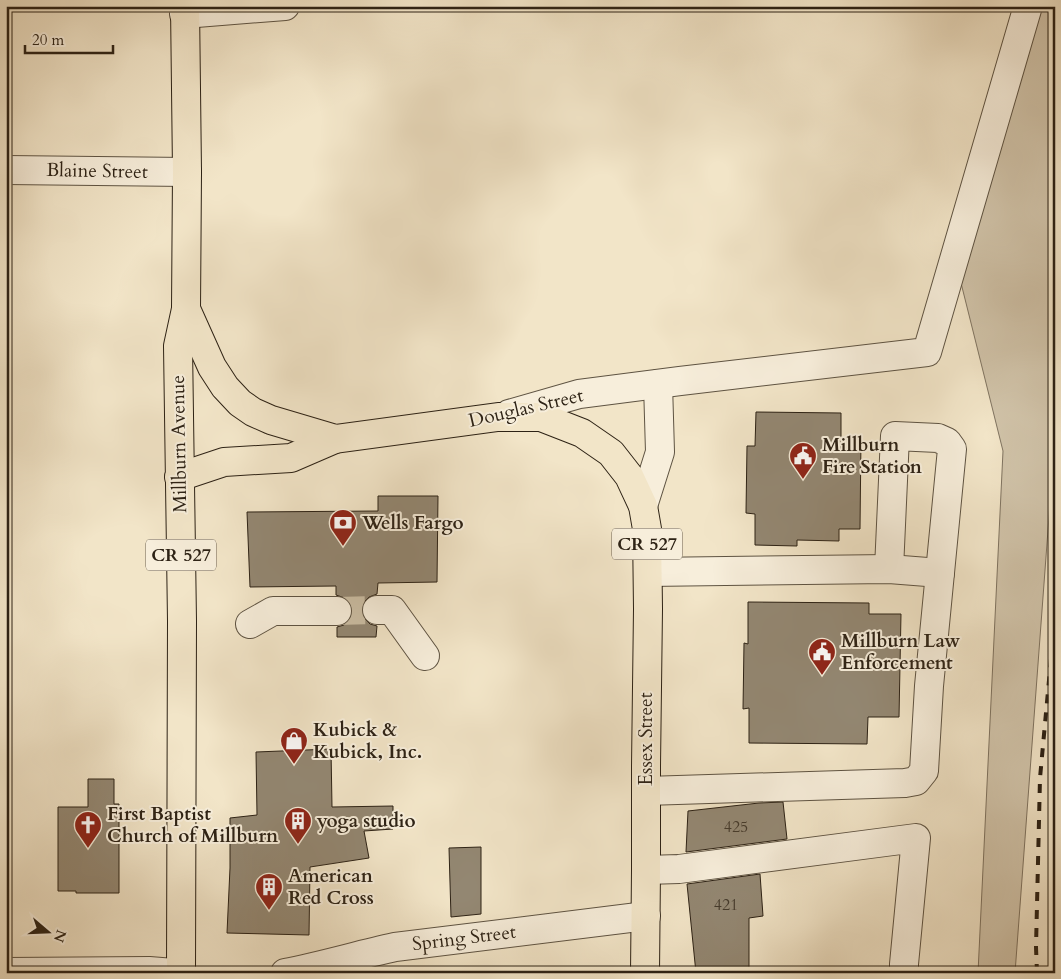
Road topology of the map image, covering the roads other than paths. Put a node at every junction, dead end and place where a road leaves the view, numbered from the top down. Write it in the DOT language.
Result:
graph roads {
  1 [pos="285,6"];
  2 [pos="1028,6"];
  3 [pos="185,10"];
  4 [pos="6,170"];
  5 [pos="187,172"];
  6 [pos="186,309"];
  7 [pos="658,384"];
  8 [pos="498,417"];
  9 [pos="335,439"];
  10 [pos="179,477"];
  11 [pos="642,506"];
  12 [pos="889,569"];
  13 [pos="648,572"];
  14 [pos="940,573"];
  15 [pos="377,610"];
  16 [pos="337,611"];
  17 [pos="250,624"];
  18 [pos="425,656"];
  19 [pos="646,791"];
  20 [pos="646,870"];
  21 [pos="646,916"];
  22 [pos="6,972"];
  23 [pos="174,973"];
  24 [pos="181,973"];
  25 [pos="285,973"];
  26 [pos="645,973"];
  27 [pos="904,973"];
  1 -- 3 [label="street"];
  2 -- 7 [label="street, Douglas Street"];
  3 -- 5 [label="main road, Millburn Avenue / CR 527"];
  4 -- 5 [label="street, Blaine Street"];
  5 -- 6 [label="main road, Millburn Avenue / CR 527"];
  6 -- 9 [label="main road, Douglas Street / CR 527"];
  6 -- 10 [label="main road, Millburn Avenue / CR 527"];
  7 -- 8 [label="street, Douglas Street"];
  7 -- 11 [label="street"];
  8 -- 9 [label="main road, Douglas Street / CR 527"];
  8 -- 11 [label="main road, Essex Street / CR 527"];
  9 -- 10 [label="main road"];
  10 -- 24 [label="main road, Millburn Avenue / CR 527"];
  11 -- 13 [label="main road, Essex Street / CR 527"];
  12 -- 13 [label="street"];
  12 -- 14 [label="street"];
  12 -- 14 [label="street"];
  13 -- 19 [label="main road, Essex Street / CR 527"];
  14 -- 19 [label="street"];
  15 -- 18 [label="street"];
  16 -- 17 [label="street"];
  19 -- 20 [label="main road, Essex Street / CR 527"];
  20 -- 21 [label="main road, Essex Street / CR 527"];
  20 -- 27 [label="street"];
  21 -- 25 [label="street, Spring Street"];
  21 -- 26 [label="main road, Essex Street / CR 527"];
  22 -- 23 [label="street"];
}
